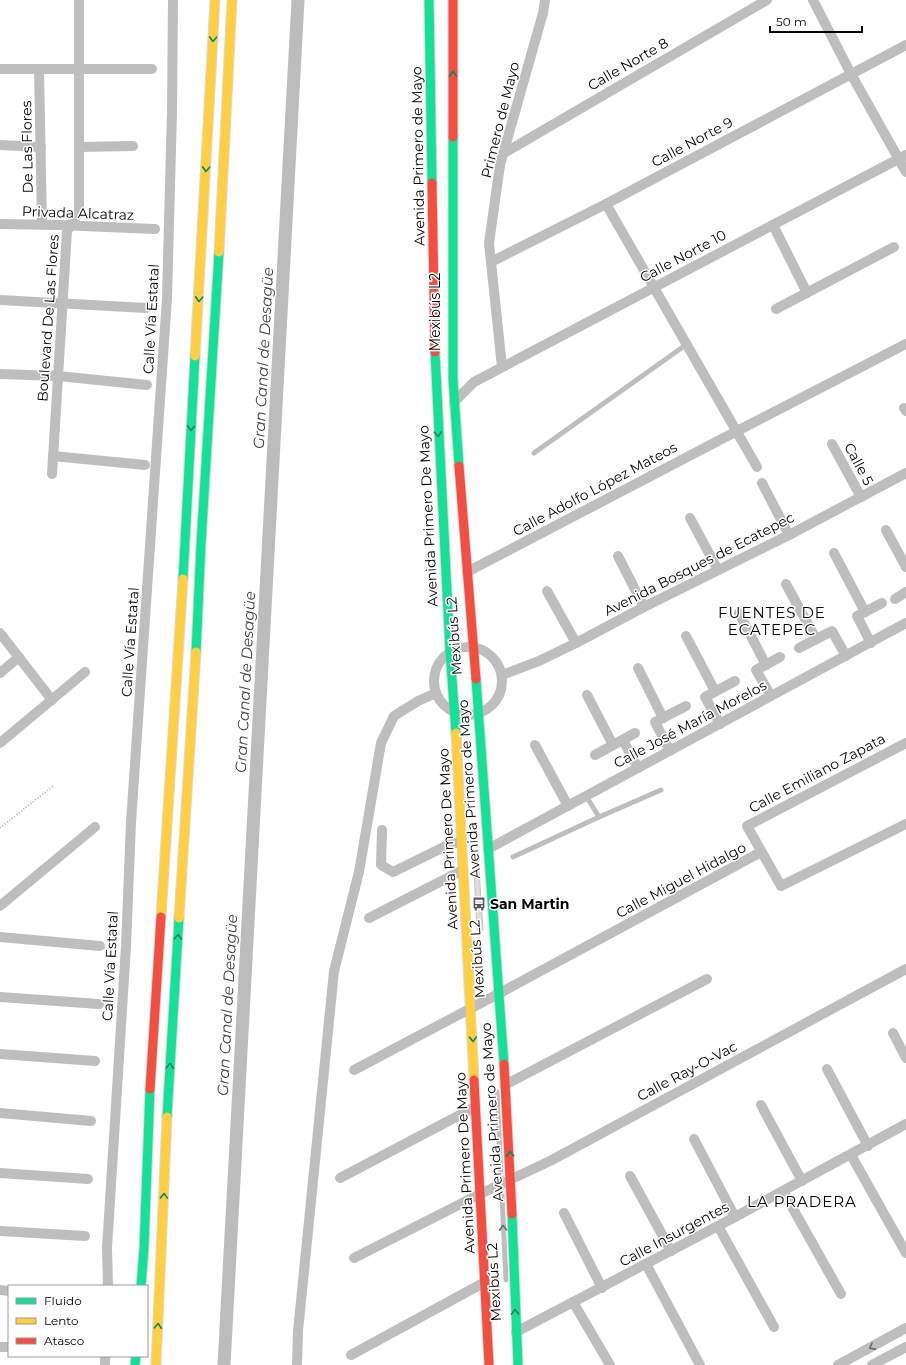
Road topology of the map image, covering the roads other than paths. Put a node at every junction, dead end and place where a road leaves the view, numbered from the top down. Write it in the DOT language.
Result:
graph roads {
  1 [pos="79,0"];
  2 [pos="173,0"];
  3 [pos="215,0"];
  4 [pos="232,0"];
  5 [pos="429,0"];
  6 [pos="435,0"];
  7 [pos="453,0"];
  8 [pos="555,0"];
  9 [pos="766,0"];
  10 [pos="813,0"];
  11 [pos="545,3"];
  12 [pos="906,46"];
  13 [pos="0,69"];
  14 [pos="39,69"];
  15 [pos="79,69"];
  16 [pos="152,69"];
  17 [pos="436,71"];
  18 [pos="851,74"];
  19 [pos="0,146"];
  20 [pos="133,146"];
  21 [pos="41,147"];
  22 [pos="79,147"];
  23 [pos="504,153"];
  24 [pos="902,158"];
  25 [pos="906,172"];
  26 [pos="606,204"];
  27 [pos="0,224"];
  28 [pos="42,225"];
  29 [pos="773,225"];
  30 [pos="70,226"];
  31 [pos="155,230"];
  32 [pos="894,247"];
  33 [pos="491,262"];
  34 [pos="654,287"];
  35 [pos="807,293"];
  36 [pos="0,300"];
  37 [pos="62,303"];
  38 [pos="146,308"];
  39 [pos="776,309"];
  40 [pos="434,312"];
  41 [pos="447,331"];
  42 [pos="687,344"];
  43 [pos="906,344"];
  44 [pos="502,367"];
  45 [pos="0,374"];
  46 [pos="58,376"];
  47 [pos="435,377"];
  48 [pos="450,379"];
  49 [pos="474,382"];
  50 [pos="148,385"];
  51 [pos="452,403"];
  52 [pos="436,406"];
  53 [pos="737,431"];
  54 [pos="832,444"];
  55 [pos="534,453"];
  56 [pos="53,456"];
  57 [pos="145,465"];
  58 [pos="757,467"];
  59 [pos="52,474"];
  60 [pos="906,474"];
  61 [pos="762,483"];
  62 [pos="861,497"];
  63 [pos="690,518"];
  64 [pos="886,530"];
  65 [pos="789,535"];
  66 [pos="834,553"];
  67 [pos="618,556"];
  68 [pos="461,561"];
  69 [pos="906,567"];
  70 [pos="718,570"];
  71 [pos="463,573"];
  72 [pos="786,584"];
  73 [pos="547,591"];
  74 [pos="906,592"];
  75 [pos="895,599"];
  76 [pos="882,603"];
  77 [pos="644,607"];
  78 [pos="865,612"];
  79 [pos="739,613"];
  80 [pos="906,623"];
  81 [pos="0,633"];
  82 [pos="686,636"];
  83 [pos="816,639"];
  84 [pos="870,642"];
  85 [pos="576,643"];
  86 [pos="462,648"];
  87 [pos="799,648"];
  88 [pos="846,656"];
  89 [pos="19,657"];
  90 [pos="780,657"];
  91 [pos="766,665"];
  92 [pos="638,668"];
  93 [pos="85,672"];
  94 [pos="0,673"];
  95 [pos="502,675"];
  96 [pos="735,681"];
  97 [pos="715,691"];
  98 [pos="436,693"];
  99 [pos="587,695"];
  100 [pos="771,696"];
  101 [pos="52,700"];
  102 [pos="686,706"];
  103 [pos="460,714"];
  104 [pos="473,715"];
  105 [pos="663,718"];
  106 [pos="720,724"];
  107 [pos="635,733"];
  108 [pos="623,740"];
  109 [pos="0,743"];
  110 [pos="906,743"];
  111 [pos="536,745"];
  112 [pos="613,745"];
  113 [pos="670,750"];
  114 [pos="595,755"];
  115 [pos="638,768"];
  116 [pos="661,790"];
  117 [pos="586,796"];
  118 [pos="568,806"];
  119 [pos="599,817"];
  120 [pos="906,824"];
  121 [pos="95,826"];
  122 [pos="382,830"];
  123 [pos="461,843"];
  124 [pos="488,849"];
  125 [pos="761,852"];
  126 [pos="513,857"];
  127 [pos="463,870"];
  128 [pos="0,906"];
  129 [pos="369,918"];
  130 [pos="0,937"];
  131 [pos="100,946"];
  132 [pos="906,969"];
  133 [pos="707,980"];
  134 [pos="0,996"];
  135 [pos="494,997"];
  136 [pos="99,1004"];
  137 [pos="477,1006"];
  138 [pos="893,1033"];
  139 [pos="0,1054"];
  140 [pos="906,1058"];
  141 [pos="95,1061"];
  142 [pos="827,1069"];
  143 [pos="354,1070"];
  144 [pos="501,1084"];
  145 [pos="761,1105"];
  146 [pos="475,1107"];
  147 [pos="0,1113"];
  148 [pos="91,1121"];
  149 [pos="906,1124"];
  150 [pos="694,1139"];
  151 [pos="868,1146"];
  152 [pos="850,1155"];
  153 [pos="0,1173"];
  154 [pos="630,1176"];
  155 [pos="340,1178"];
  156 [pos="88,1179"];
  157 [pos="511,1179"];
  158 [pos="802,1181"];
  159 [pos="501,1184"];
  160 [pos="486,1191"];
  161 [pos="783,1191"];
  162 [pos="564,1213"];
  163 [pos="736,1217"];
  164 [pos="718,1226"];
  165 [pos="0,1231"];
  166 [pos="85,1236"];
  167 [pos="671,1251"];
  168 [pos="906,1253"];
  169 [pos="354,1258"];
  170 [pos="646,1264"];
  171 [pos="485,1282"];
  172 [pos="108,1285"];
  173 [pos="141,1285"];
  174 [pos="506,1286"];
  175 [pos="602,1288"];
  176 [pos="841,1294"];
  177 [pos="573,1302"];
  178 [pos="774,1327"];
  179 [pos="906,1328"];
  180 [pos="516,1332"];
  181 [pos="906,1347"];
  182 [pos="350,1355"];
  183 [pos="156,1365"];
  184 [pos="296,1365"];
  185 [pos="489,1365"];
  186 [pos="518,1365"];
  187 [pos="610,1365"];
  188 [pos="700,1365"];
  189 [pos="838,1365"];
  190 [pos="872,1365"];
  1 -- 15 [label="street, Boulevard De Las Flores"];
  2 -- 172 [label="street, Calle Vía Estatal"];
  3 -- 173 [label="highway, one-way"];
  183 -- 4 [label="highway, one-way"];
  5 -- 40 [label="highway, Avenida Primero de Mayo"];
  6 -- 17 [label="lane"];
  48 -- 7 [label="highway, one-way"];
  8 -- 11 [label="street"];
  9 -- 23 [label="street, Calle Norte 8"];
  10 -- 18 [label="street"];
  11 -- 23 [label="street, Primero de Mayo"];
  12 -- 18 [label="street, Calle Norte 9"];
  13 -- 14 [label="street"];
  14 -- 15 [label="street"];
  14 -- 21 [label="street, De Las Flores"];
  15 -- 16 [label="street"];
  15 -- 22 [label="street, Boulevard De Las Flores"];
  18 -- 24 [label="street"];
  18 -- 26 [label="street, Calle Norte 9"];
  19 -- 21 [label="street"];
  20 -- 22 [label="street"];
  21 -- 28 [label="street, De Las Flores"];
  22 -- 30 [label="street, Boulevard De Las Flores"];
  23 -- 33 [label="street, Primero de Mayo"];
  24 -- 25 [label="street"];
  24 -- 29 [label="street, Calle Norte 10"];
  26 -- 33 [label="street, Calle Norte 9"];
  26 -- 34 [label="street"];
  27 -- 28 [label="street, Privada Alcatraz"];
  28 -- 30 [label="street, Privada Alcatraz"];
  29 -- 34 [label="street, Calle Norte 10"];
  29 -- 35 [label="street"];
  30 -- 31 [label="street, Privada Alcatraz"];
  30 -- 37 [label="street, Boulevard De Las Flores"];
  32 -- 35 [label="street"];
  33 -- 44 [label="street, Primero de Mayo"];
  34 -- 42 [label="street"];
  34 -- 44 [label="street, Calle Norte 10"];
  35 -- 39 [label="street"];
  36 -- 37 [label="street"];
  37 -- 38 [label="street"];
  37 -- 46 [label="street, Boulevard De Las Flores"];
  40 -- 47 [label="highway, Avenida Primero De Mayo"];
  41 -- 48 [label="lane, Mexibús L2"];
  42 -- 53 [label="street"];
  42 -- 55 [label="lane"];
  43 -- 53 [label="street, Calle Adolfo López Mateos"];
  44 -- 49 [label="street, Calle Norte 10"];
  45 -- 46 [label="street"];
  46 -- 50 [label="street"];
  46 -- 56 [label="street, Boulevard De Las Flores"];
  47 -- 48 [label="street"];
  47 -- 52 [label="highway, Avenida Primero De Mayo"];
  48 -- 49 [label="street"];
  48 -- 51 [label="highway, Avenida Primero de Mayo"];
  49 -- 51 [label="street, Calle Norte 10"];
  51 -- 52 [label="street"];
  51 -- 68 [label="lane"];
  51 -- 71 [label="highway, Avenida Primero de Mayo"];
  52 -- 86 [label="highway, Avenida Primero De Mayo, one-way"];
  53 -- 58 [label="street"];
  53 -- 71 [label="street, Calle Adolfo López Mateos"];
  54 -- 62 [label="street, Calle 5"];
  56 -- 57 [label="street"];
  56 -- 59 [label="street, Boulevard De Las Flores"];
  60 -- 62 [label="street, Avenida Bosques de Ecatepec"];
  61 -- 65 [label="street"];
  62 -- 65 [label="street, Avenida Bosques de Ecatepec"];
  63 -- 70 [label="street"];
  64 -- 69 [label="street"];
  65 -- 70 [label="street, Avenida Bosques de Ecatepec"];
  66 -- 78 [label="street"];
  67 -- 77 [label="street"];
  70 -- 77 [label="street, Avenida Bosques de Ecatepec"];
  71 -- 86 [label="highway, Avenida Primero de Mayo"];
  72 -- 83 [label="street"];
  73 -- 85 [label="street"];
  74 -- 75 [label="street"];
  76 -- 78 [label="street"];
  77 -- 85 [label="street, Avenida Bosques de Ecatepec"];
  78 -- 84 [label="street"];
  79 -- 91 [label="street"];
  80 -- 84 [label="street, Calle José María Morelos"];
  81 -- 89 [label="street"];
  82 -- 97 [label="street"];
  83 -- 87 [label="street"];
  83 -- 88 [label="street"];
  84 -- 88 [label="street, Calle José María Morelos"];
  85 -- 95 [label="street, Avenida Bosques de Ecatepec"];
  86 -- 95 [label="street"];
  86 -- 98 [label="street"];
  86 -- 103 [label="highway, Avenida Primero De Mayo"];
  86 -- 104 [label="highway, Avenida Primero de Mayo"];
  88 -- 100 [label="street, Calle José María Morelos"];
  89 -- 94 [label="street"];
  89 -- 101 [label="street"];
  90 -- 91 [label="street"];
  91 -- 100 [label="street"];
  92 -- 105 [label="street"];
  93 -- 101 [label="street"];
  95 -- 104 [label="street"];
  96 -- 97 [label="street"];
  97 -- 106 [label="street"];
  98 -- 103 [label="street"];
  98 -- 184 [label="street, Avenida Primero De Mayo"];
  99 -- 112 [label="street"];
  100 -- 106 [label="street, Calle José María Morelos"];
  101 -- 109 [label="street"];
  102 -- 105 [label="street"];
  103 -- 104 [label="street"];
  103 -- 123 [label="highway, Avenida Primero De Mayo"];
  104 -- 124 [label="highway, Avenida Primero de Mayo"];
  105 -- 113 [label="street"];
  106 -- 113 [label="street, Calle José María Morelos"];
  107 -- 108 [label="street"];
  108 -- 112 [label="street"];
  108 -- 115 [label="street"];
  110 -- 125 [label="street, Calle Emiliano Zapata"];
  111 -- 118 [label="street"];
  112 -- 114 [label="street"];
  113 -- 115 [label="street, Calle José María Morelos"];
  115 -- 117 [label="street, Calle José María Morelos"];
  116 -- 119 [label="lane"];
  117 -- 118 [label="street, Calle José María Morelos"];
  117 -- 119 [label="lane"];
  118 -- 124 [label="street, Calle José María Morelos"];
  119 -- 126 [label="lane"];
  120 -- 125 [label="street, Calle Miguel Hidalgo"];
  121 -- 128 [label="street"];
  122 -- 123 [label="street"];
  123 -- 127 [label="highway, Avenida Primero De Mayo"];
  124 -- 135 [label="highway, Avenida Primero de Mayo"];
  125 -- 135 [label="street, Calle Miguel Hidalgo"];
  127 -- 129 [label="street"];
  127 -- 137 [label="highway, Avenida Primero De Mayo"];
  130 -- 131 [label="street"];
  132 -- 157 [label="street, Calle Ray-O-Vac"];
  133 -- 144 [label="street"];
  134 -- 136 [label="street"];
  135 -- 137 [label="street, Calle Miguel Hidalgo"];
  135 -- 144 [label="highway, Avenida Primero de Mayo"];
  137 -- 143 [label="street, Calle Miguel Hidalgo"];
  137 -- 146 [label="highway, Avenida Primero De Mayo, one-way"];
  138 -- 140 [label="street"];
  139 -- 141 [label="street"];
  142 -- 151 [label="street"];
  157 -- 144 [label="highway, Avenida Primero de Mayo, one-way"];
  144 -- 159 [label="lane, Mexibús L2"];
  145 -- 158 [label="street"];
  146 -- 155 [label="street"];
  146 -- 160 [label="highway, Avenida Primero De Mayo"];
  147 -- 148 [label="street"];
  149 -- 151 [label="street, Calle Insurgentes"];
  150 -- 163 [label="street"];
  151 -- 152 [label="street, Calle Insurgentes"];
  152 -- 158 [label="street, Calle Insurgentes"];
  152 -- 168 [label="street"];
  153 -- 156 [label="street"];
  154 -- 167 [label="street"];
  157 -- 159 [label="street, Calle Ray-O-Vac"];
  180 -- 157 [label="highway, Avenida Primero de Mayo, one-way"];
  158 -- 161 [label="street, Calle Insurgentes"];
  159 -- 160 [label="street, Calle Ray-O-Vac"];
  174 -- 159 [label="lane, Mexibús L2, one-way"];
  160 -- 169 [label="street, Calle Ray-O-Vac"];
  160 -- 171 [label="highway, Avenida Primero De Mayo"];
  161 -- 163 [label="street, Calle Insurgentes"];
  161 -- 176 [label="street"];
  162 -- 175 [label="street"];
  163 -- 164 [label="street, Calle Insurgentes"];
  164 -- 167 [label="street, Calle Insurgentes"];
  164 -- 178 [label="street"];
  165 -- 166 [label="street"];
  167 -- 170 [label="street, Calle Insurgentes"];
  170 -- 175 [label="street, Calle Insurgentes"];
  170 -- 188 [label="street"];
  171 -- 182 [label="street"];
  171 -- 185 [label="highway, Avenida Primero De Mayo"];
  175 -- 177 [label="street, Calle Insurgentes"];
  177 -- 180 [label="street, Calle Insurgentes"];
  177 -- 187 [label="street"];
  179 -- 189 [label="street, one-way"];
  180 -- 186 [label="highway, Avenida Primero de Mayo"];
  181 -- 190 [label="street"];
}
